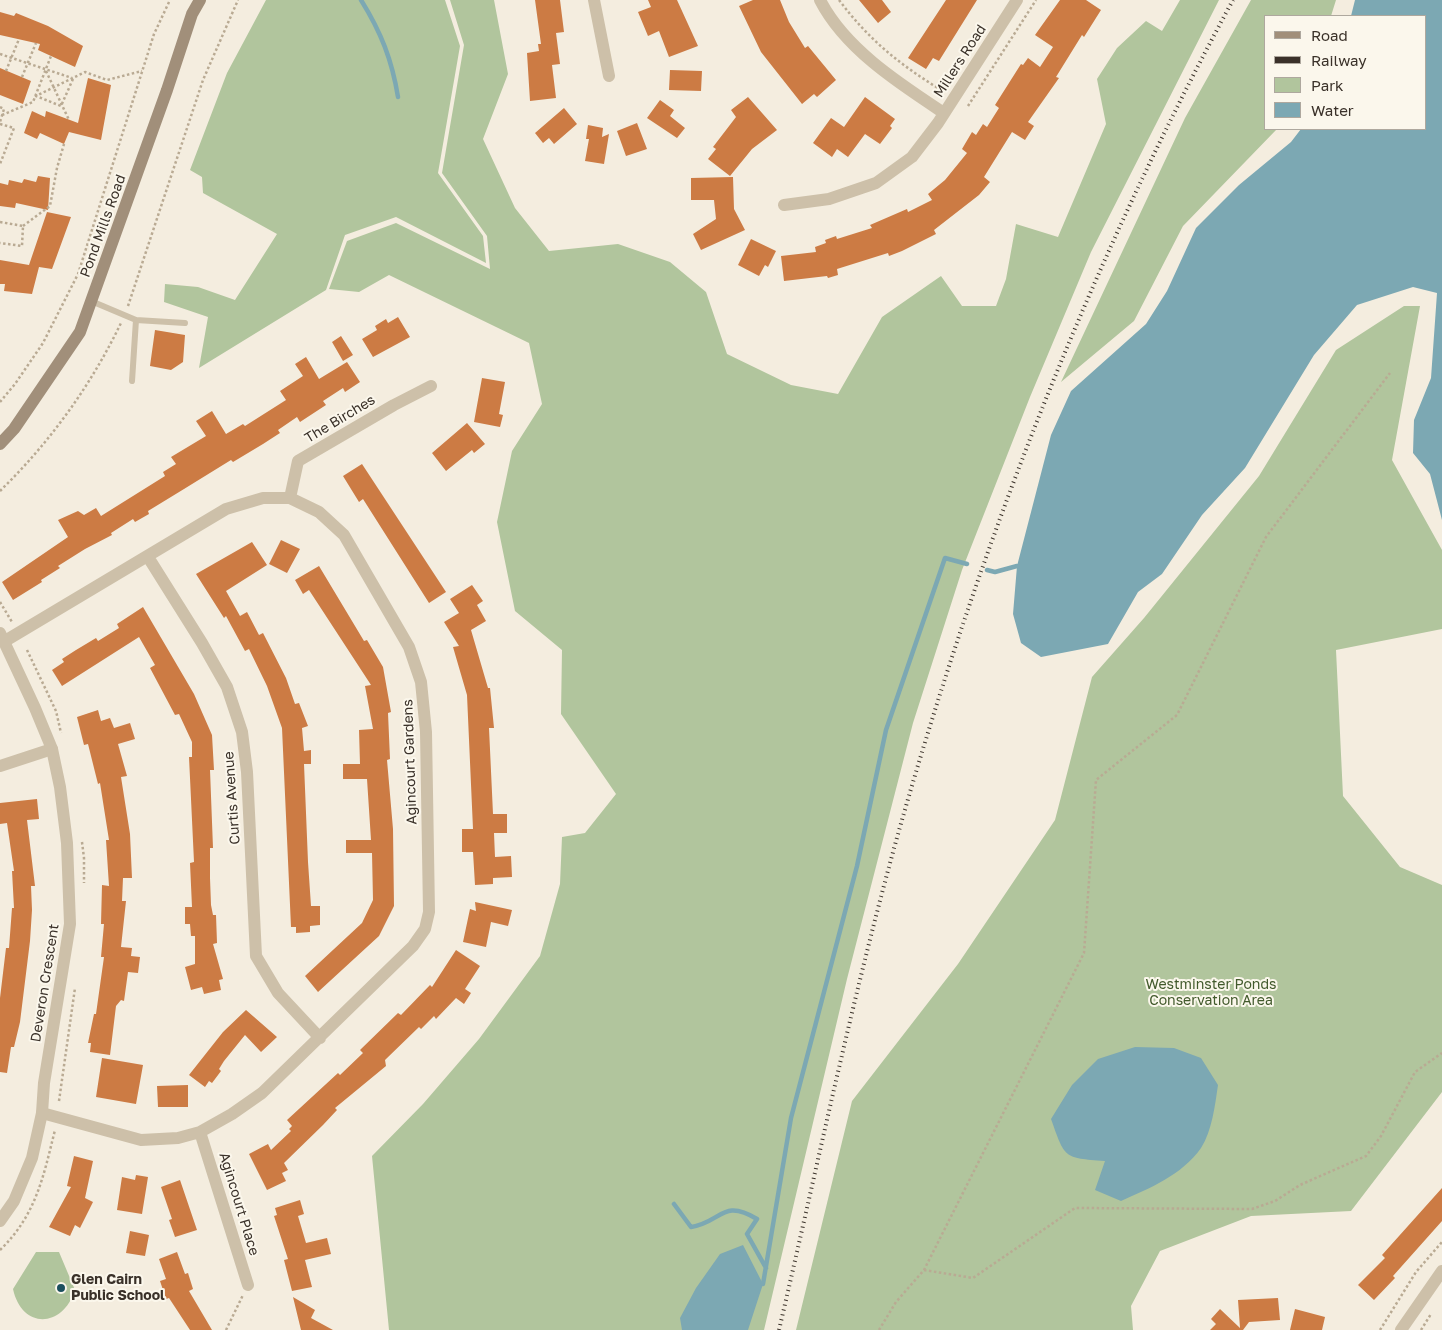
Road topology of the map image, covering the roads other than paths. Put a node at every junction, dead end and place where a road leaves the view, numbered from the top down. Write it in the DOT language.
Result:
graph roads {
  1 [pos="200,0"];
  2 [pos="594,0"];
  3 [pos="820,0"];
  4 [pos="1017,0"];
  5 [pos="609,76"];
  6 [pos="944,113"];
  7 [pos="784,205"];
  8 [pos="92,301"];
  9 [pos="136,320"];
  10 [pos="185,323"];
  11 [pos="132,381"];
  12 [pos="431,386"];
  13 [pos="0,444"];
  14 [pos="290,498"];
  15 [pos="148,558"];
  16 [pos="3,637"];
  17 [pos="52,749"];
  18 [pos="0,766"];
  19 [pos="320,1038"];
  20 [pos="42,1113"];
  21 [pos="200,1132"];
  22 [pos="1,1219"];
  23 [pos="1442,1271"];
  24 [pos="248,1285"];
  25 [pos="1401,1330"];
  1 -- 8 [label="main road, Pond Mills Road"];
  2 -- 5 [label="street"];
  3 -- 6 [label="street"];
  4 -- 6 [label="street, Millers Road"];
  6 -- 7 [label="street, Millers Road"];
  8 -- 9 [label="lane"];
  8 -- 13 [label="main road, Pond Mills Road"];
  9 -- 10 [label="lane"];
  9 -- 11 [label="lane"];
  12 -- 14 [label="street, The Birches"];
  14 -- 15 [label="street, Agincourt Gardens"];
  14 -- 19 [label="street, Agincourt Gardens"];
  15 -- 16 [label="street, Agincourt Gardens"];
  15 -- 19 [label="street, Curtis Avenue"];
  16 -- 17 [label="street, Deveron Crescent"];
  17 -- 18 [label="street"];
  17 -- 20 [label="street, Deveron Crescent"];
  19 -- 21 [label="street, Agincourt Gardens"];
  20 -- 21 [label="street, Agincourt Gardens"];
  20 -- 22 [label="street, Deveron Crescent"];
  21 -- 24 [label="street, Agincourt Place"];
  23 -- 25 [label="street"];
}
